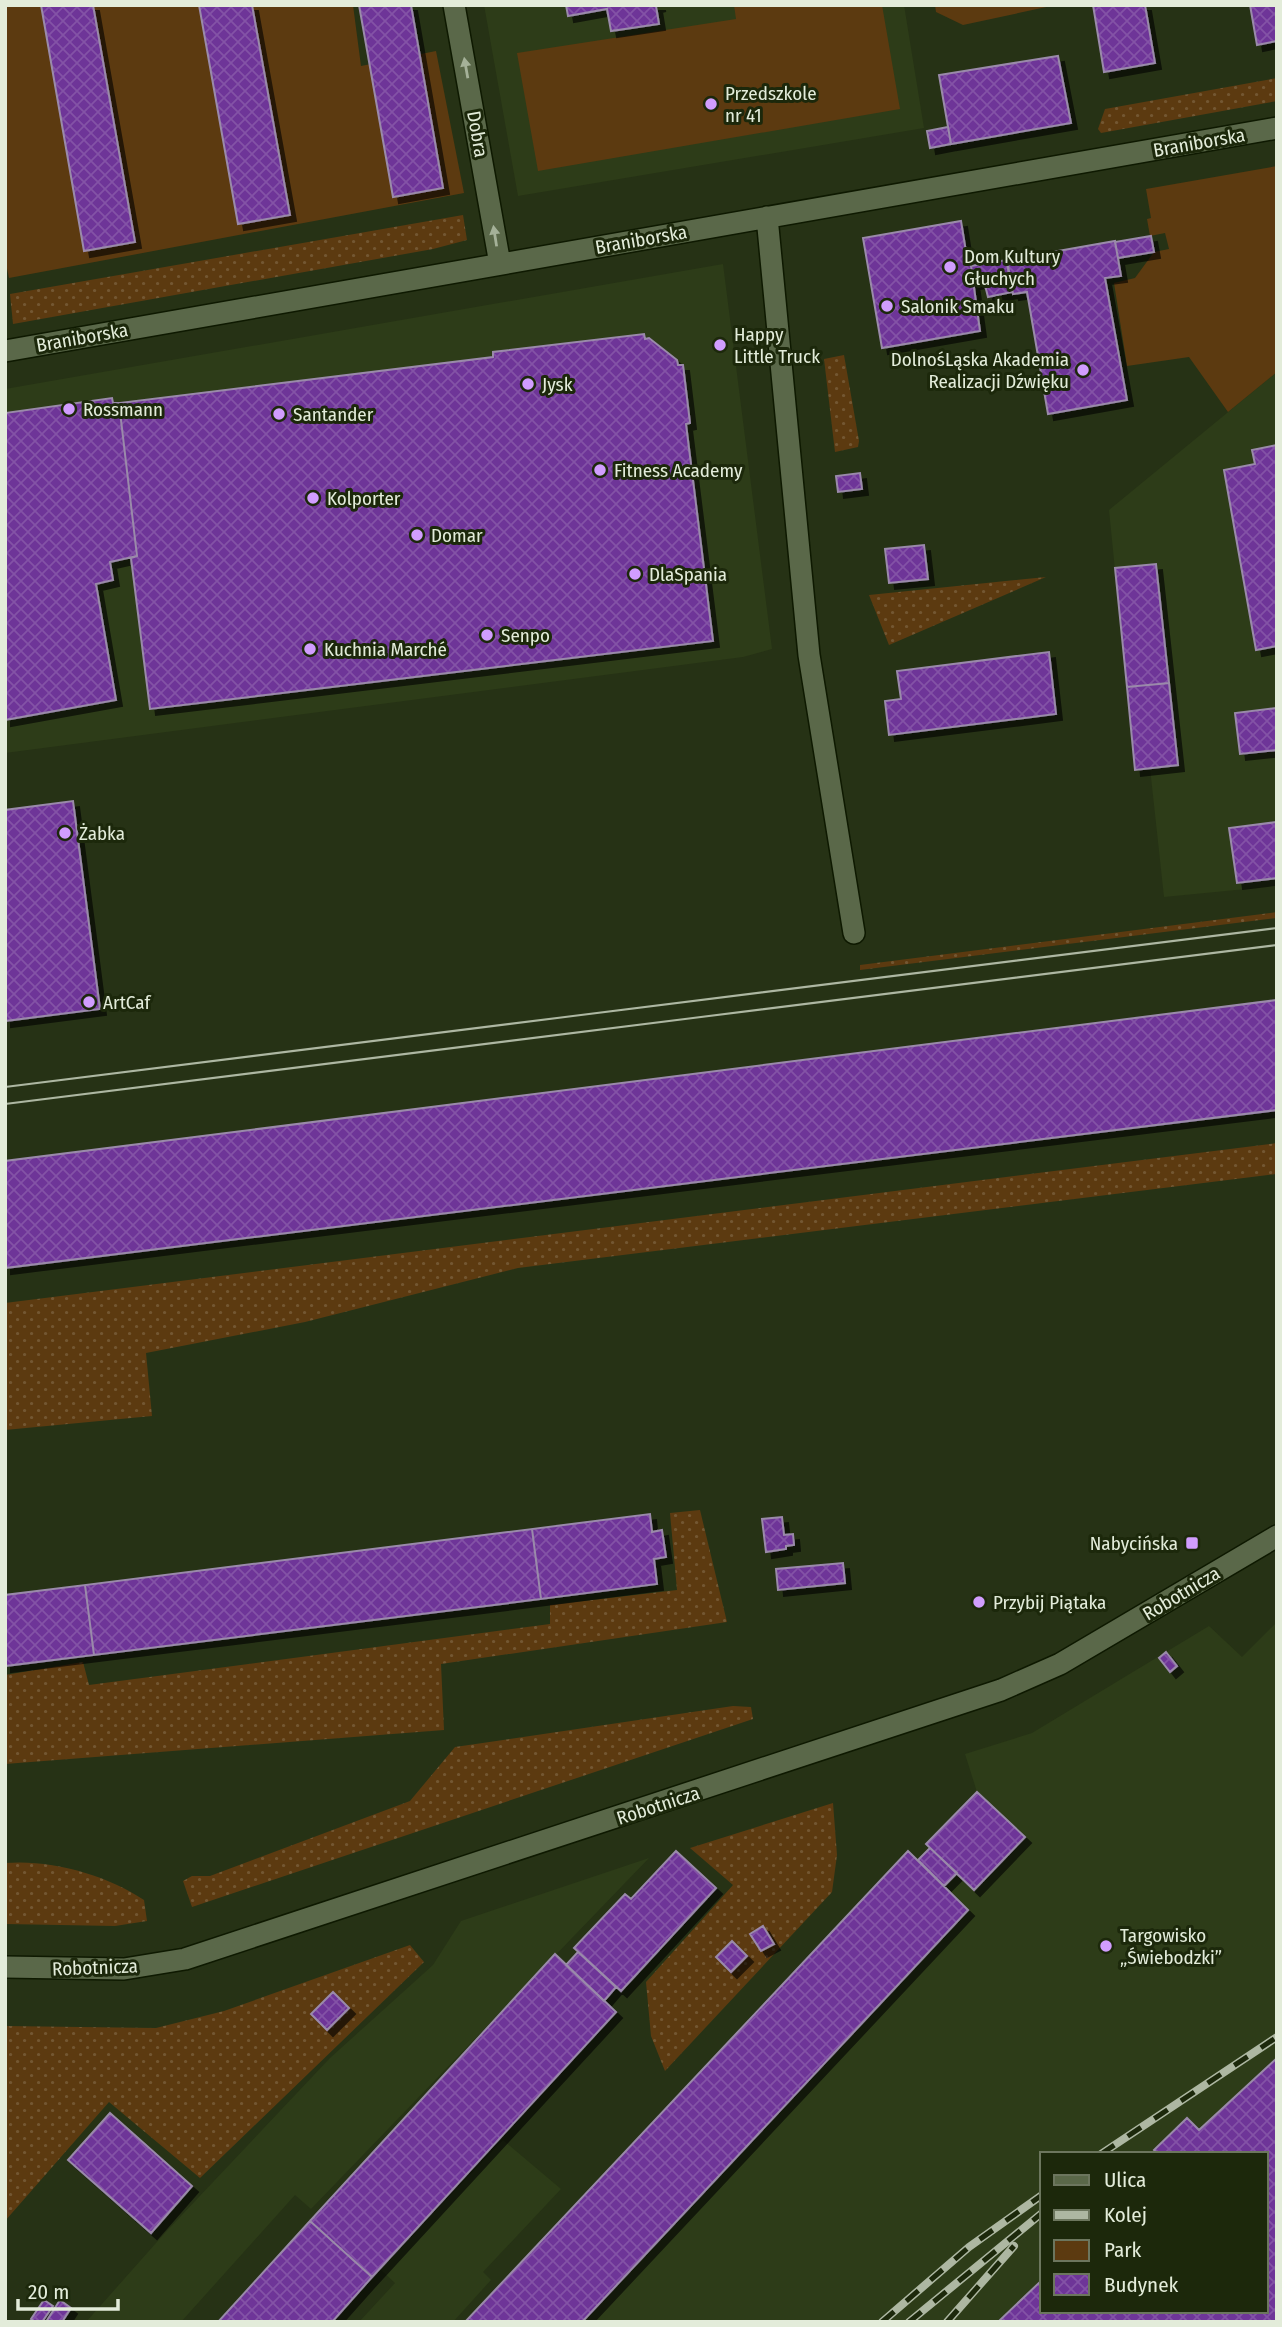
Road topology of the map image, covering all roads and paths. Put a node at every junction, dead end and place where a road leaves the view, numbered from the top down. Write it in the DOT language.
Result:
graph roads {
  1 [pos="454,5"];
  2 [pos="1277,128"];
  3 [pos="767,217"];
  4 [pos="500,264"];
  5 [pos="5,351"];
  6 [pos="853,933"];
  7 [pos="1277,1536"];
  8 [pos="5,1967"];
  4 -- 1 [label="street, Dobra, one-way"];
  2 -- 3 [label="street, Braniborska"];
  3 -- 4 [label="street, Braniborska"];
  3 -- 6 [label="street"];
  4 -- 5 [label="street, Braniborska"];
  7 -- 8 [label="street, Robotnicza"];
}
